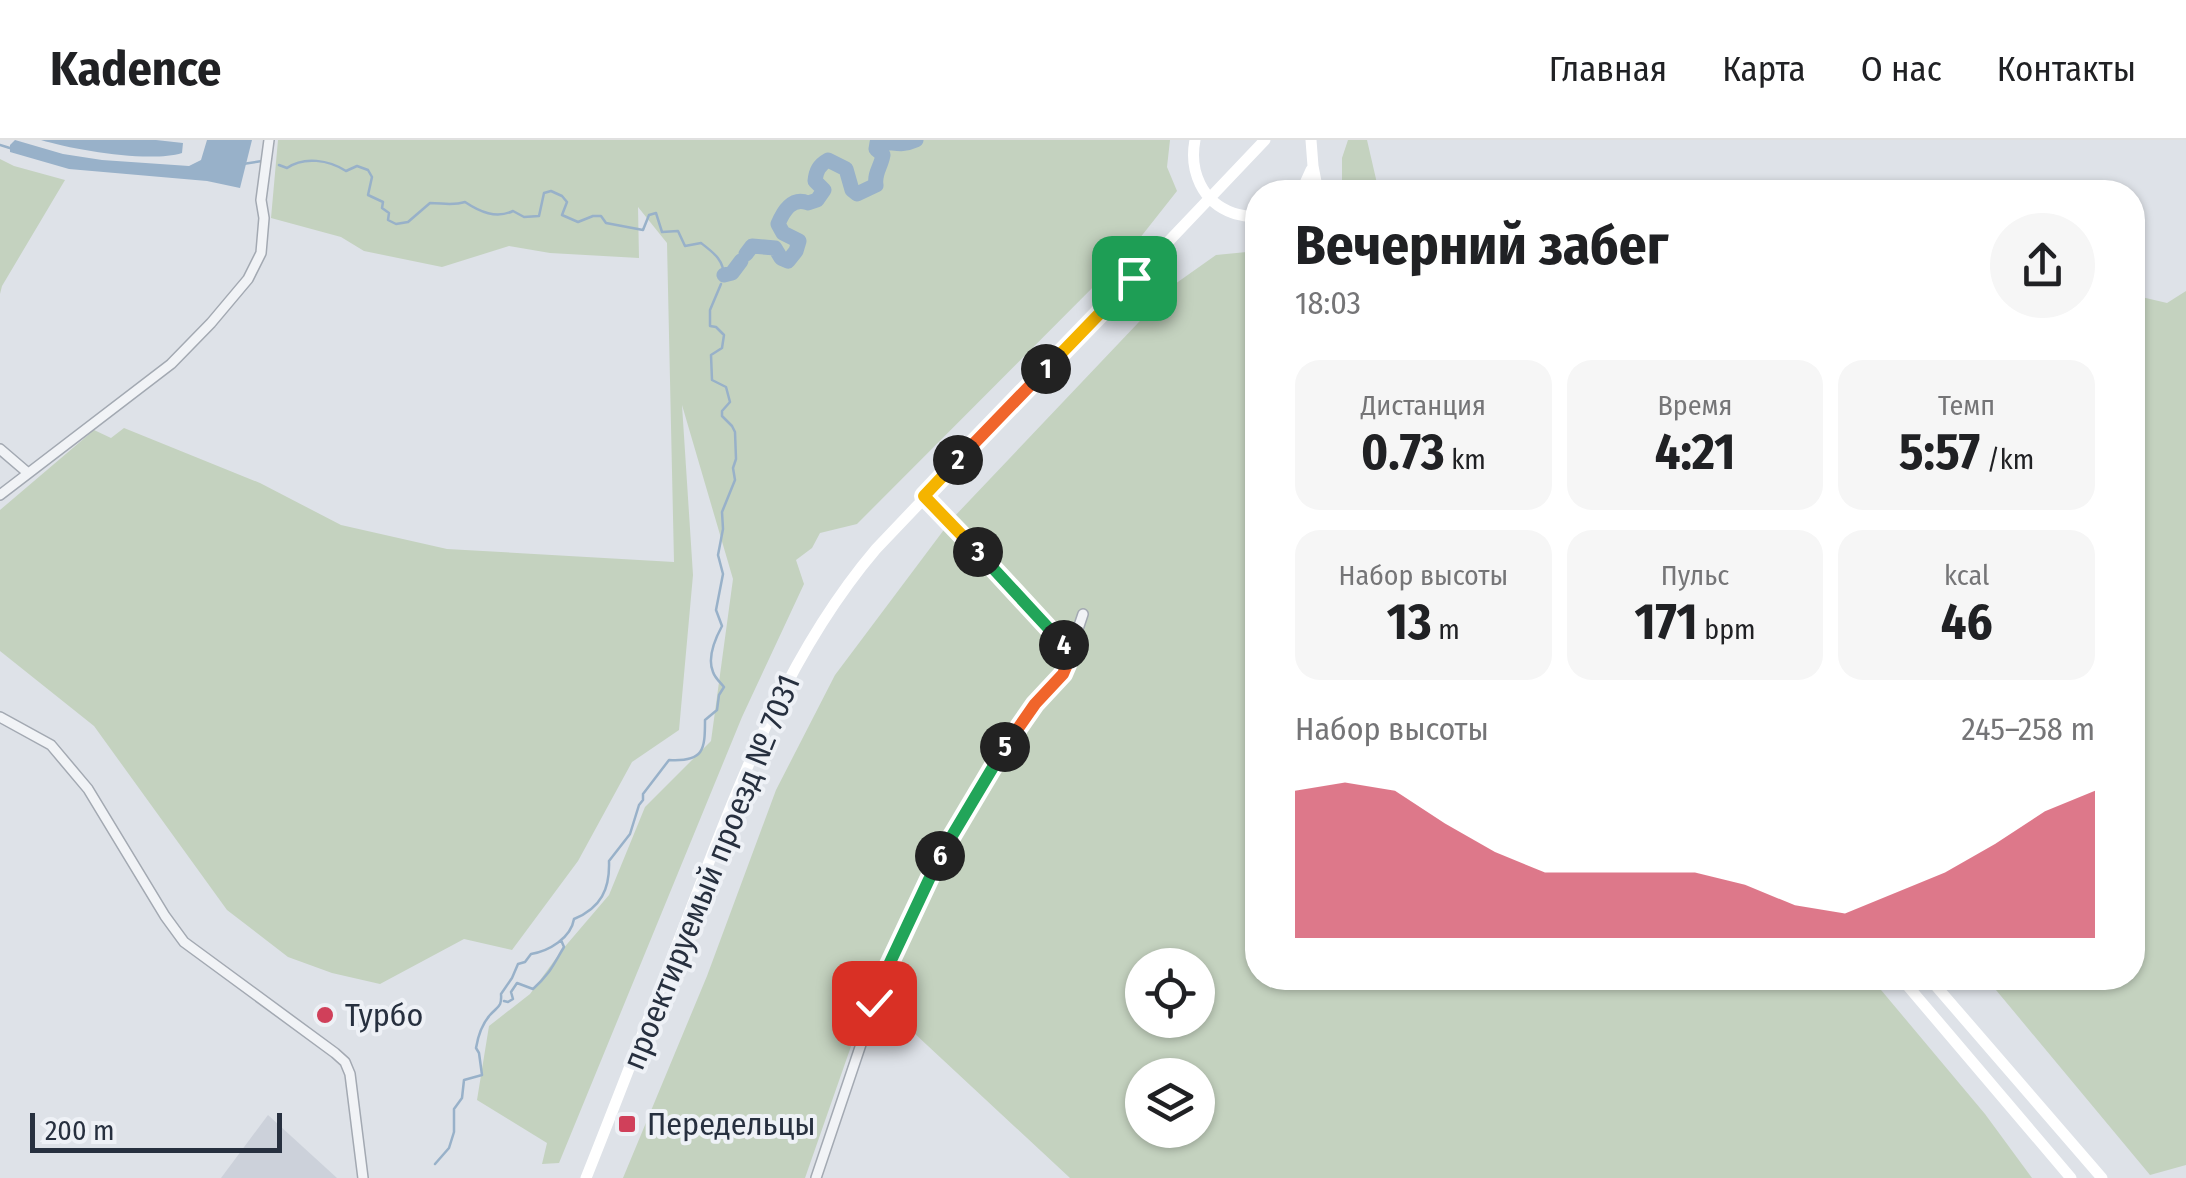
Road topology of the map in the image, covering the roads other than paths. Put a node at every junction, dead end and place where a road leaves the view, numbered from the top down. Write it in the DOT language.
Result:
graph roads {
  1 [pos="269,140"];
  2 [pos="1195,140"];
  3 [pos="1265,140"];
  4 [pos="1311,140"];
  5 [pos="1312,166"];
  6 [pos="1306,180"];
  7 [pos="1315,180"];
  8 [pos="1210,198"];
  9 [pos="1245,215"];
  10 [pos="0,449"];
  11 [pos="28,473"];
  12 [pos="0,496"];
  13 [pos="924,496"];
  14 [pos="1083,614"];
  15 [pos="1072,653"];
  16 [pos="0,717"];
  17 [pos="1910,990"];
  18 [pos="1939,990"];
  19 [pos="363,1178"];
  20 [pos="586,1178"];
  21 [pos="816,1178"];
  22 [pos="2071,1178"];
  23 [pos="2102,1178"];
  1 -- 11 [label="street"];
  2 -- 8 [label="main road"];
  3 -- 8 [label="main road, проектируемый проезд № 7031"];
  4 -- 5 [label="main road"];
  5 -- 6 [label="main road"];
  5 -- 7 [label="main road"];
  8 -- 9 [label="main road"];
  8 -- 13 [label="main road, проектируемый проезд № 7031"];
  10 -- 11 [label="street"];
  11 -- 12 [label="street"];
  13 -- 15 [label="street"];
  13 -- 20 [label="main road, проектируемый проезд № 7031"];
  14 -- 15 [label="street"];
  15 -- 21 [label="street"];
  16 -- 19 [label="street"];
  17 -- 22 [label="main road"];
  18 -- 23 [label="main road"];
}
